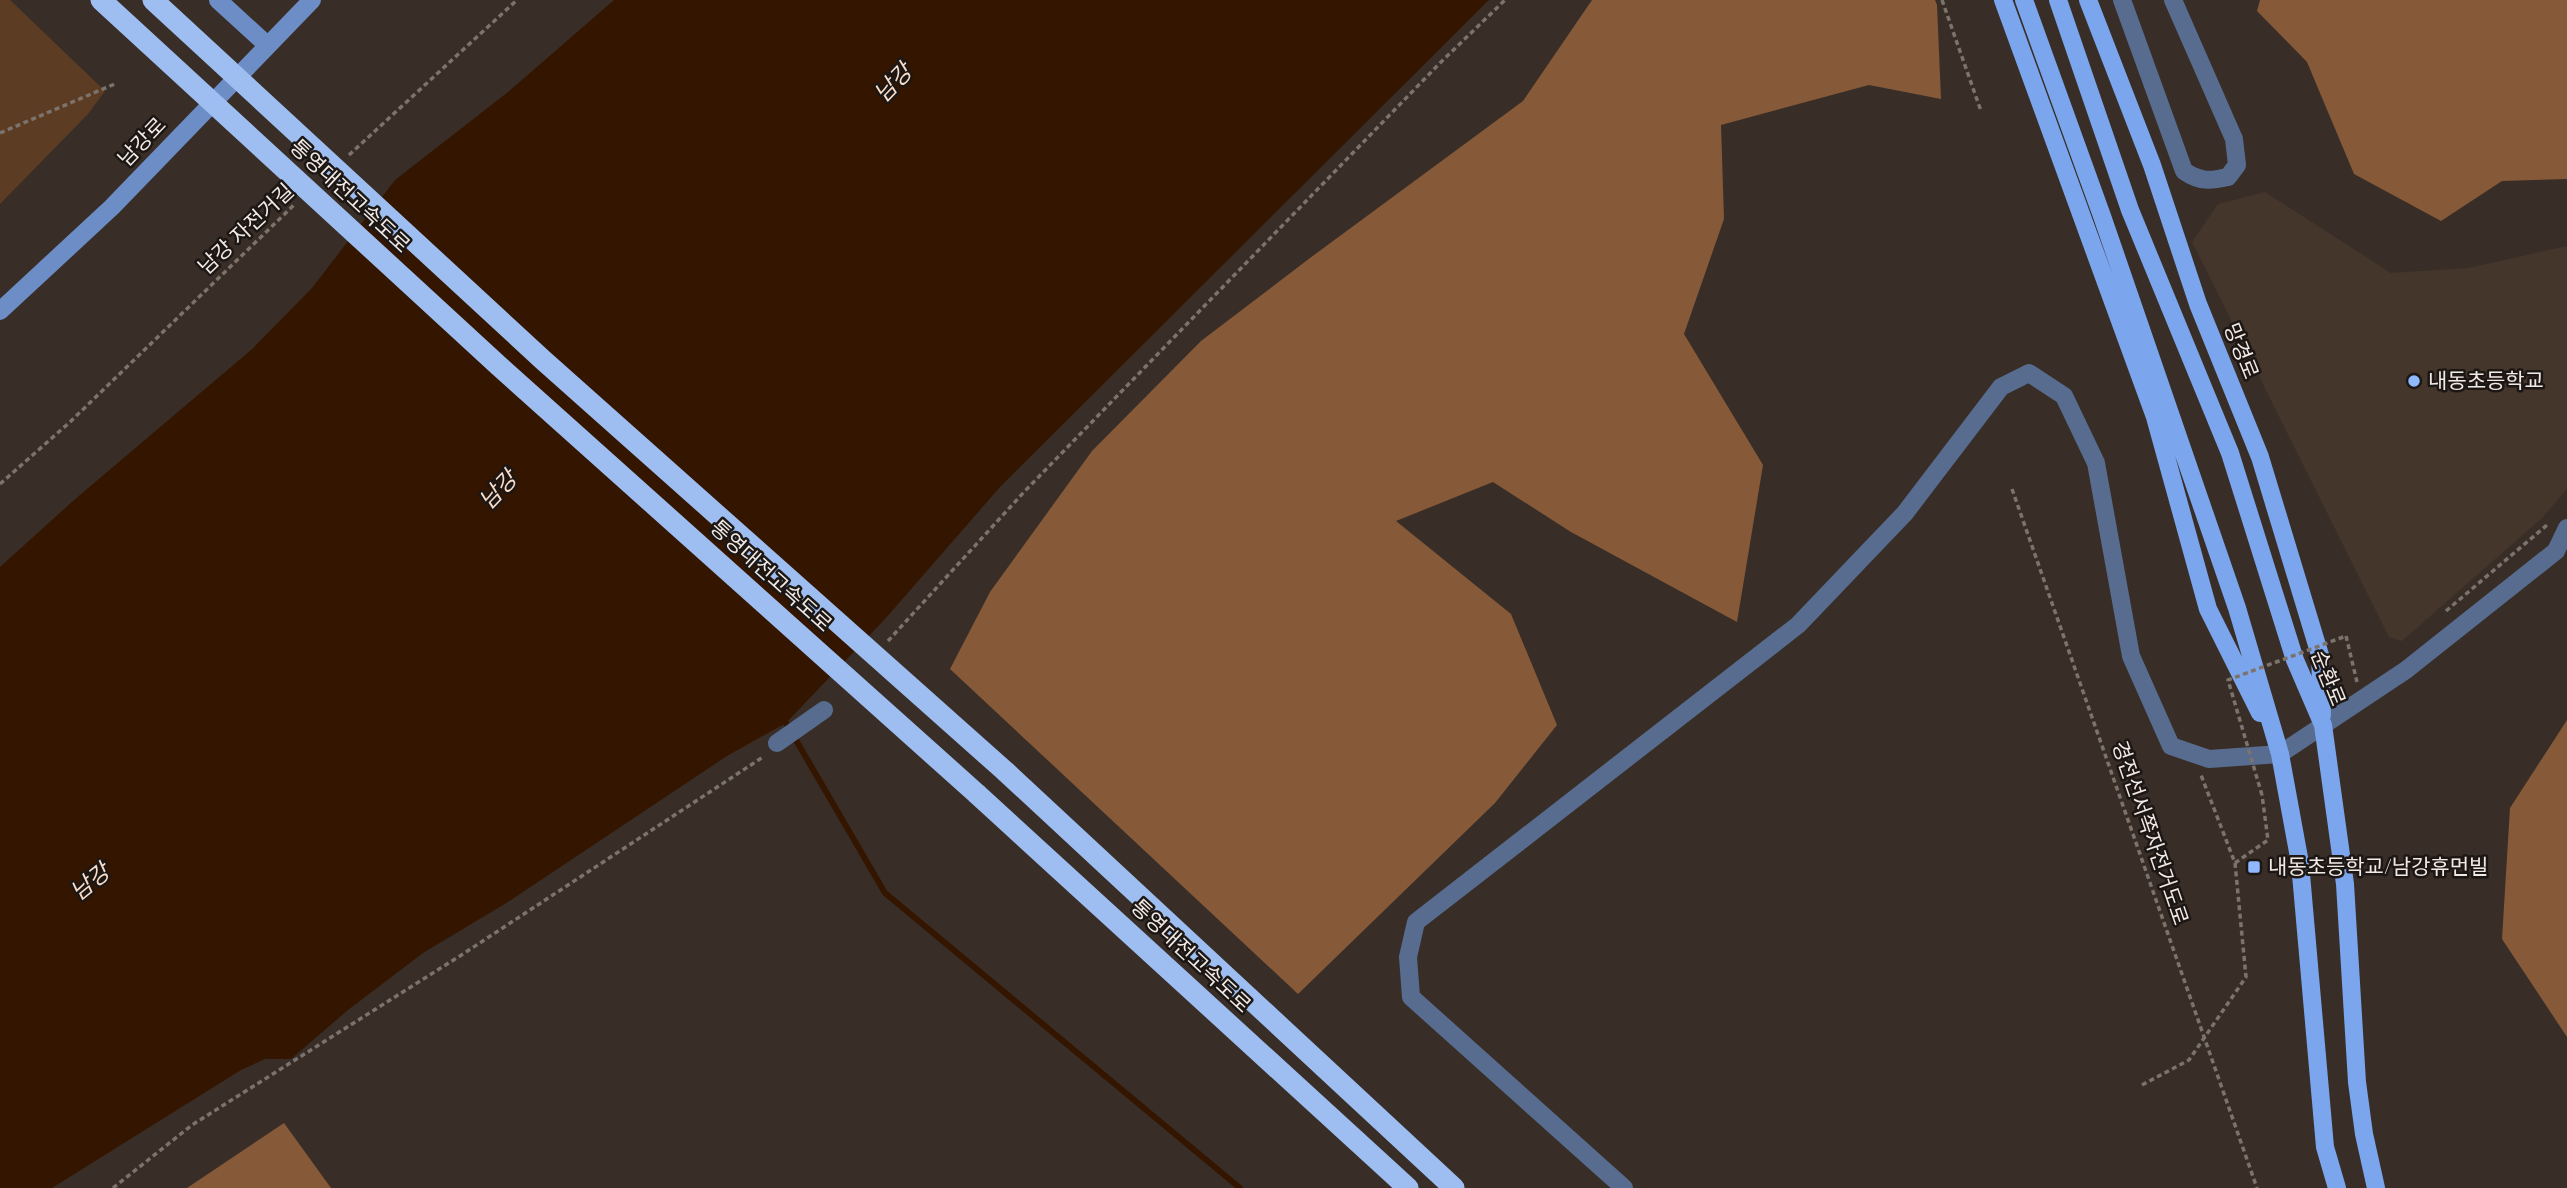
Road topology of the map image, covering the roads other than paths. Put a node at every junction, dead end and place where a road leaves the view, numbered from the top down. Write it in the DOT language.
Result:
graph roads {
  1 [pos="101,0"];
  2 [pos="153,0"];
  3 [pos="218,0"];
  4 [pos="312,0"];
  5 [pos="2003,0"];
  6 [pos="2024,0"];
  7 [pos="2058,0"];
  8 [pos="2088,0"];
  9 [pos="2122,0"];
  10 [pos="2173,0"];
  11 [pos="267,46"];
  12 [pos="0,311"];
  13 [pos="2562,522"];
  14 [pos="824,710"];
  15 [pos="2323,725"];
  16 [pos="777,743"];
  17 [pos="2280,754"];
  18 [pos="1408,1188"];
  19 [pos="1454,1188"];
  20 [pos="1624,1188"];
  21 [pos="2337,1188"];
  22 [pos="2376,1188"];
  1 -- 18 [label="highway, 통영대전고속도로, bridge"];
  2 -- 19 [label="highway, 통영대전고속도로, bridge"];
  3 -- 11 [label="street"];
  4 -- 11 [label="street, 남강로"];
  5 -- 17 [label="main road"];
  6 -- 17 [label="main road"];
  7 -- 15 [label="main road, 순환로"];
  8 -- 15 [label="main road, 망경로"];
  9 -- 10 [label="street"];
  11 -- 12 [label="street, 남강로"];
  13 -- 15 [label="street"];
  14 -- 16 [label="street"];
  15 -- 17 [label="street"];
  15 -- 22 [label="main road, 순환로"];
  17 -- 20 [label="street"];
  17 -- 21 [label="main road"];
}
